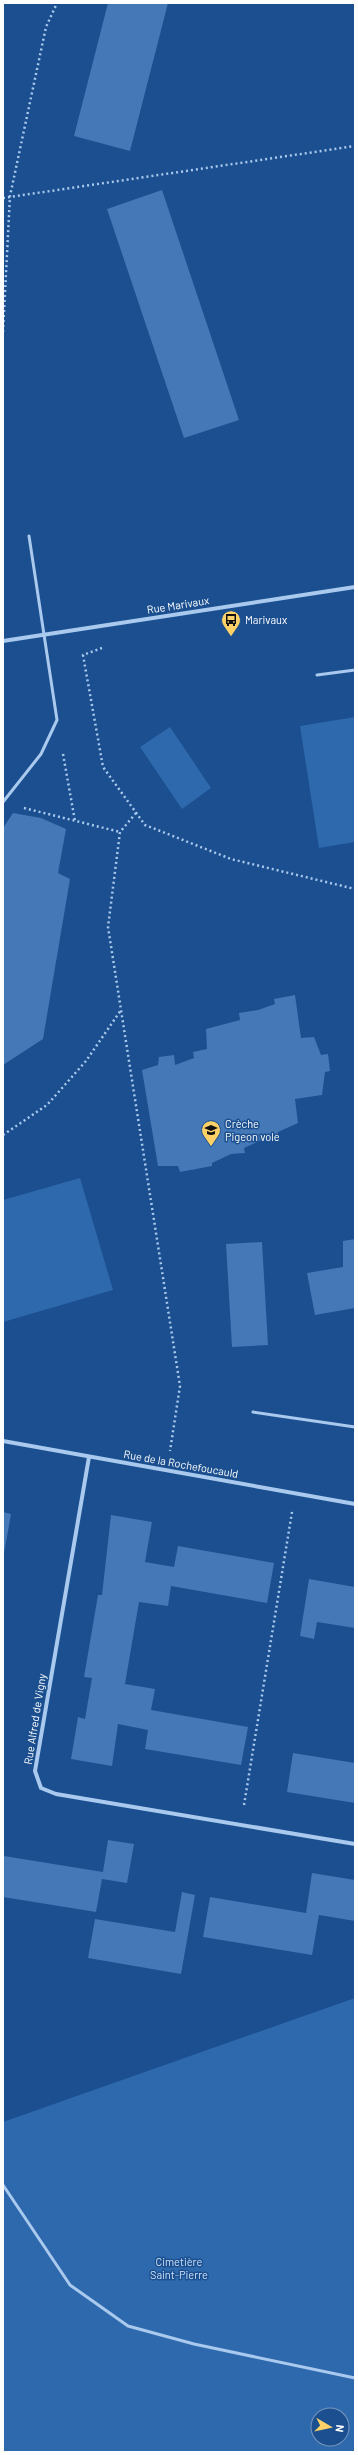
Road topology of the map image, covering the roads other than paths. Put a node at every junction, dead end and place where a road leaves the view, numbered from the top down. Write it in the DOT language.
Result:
graph roads {
  1 [pos="29,536"];
  2 [pos="355,587"];
  3 [pos="43,635"];
  4 [pos="3,641"];
  5 [pos="355,670"];
  6 [pos="317,675"];
  7 [pos="3,802"];
  8 [pos="253,1412"];
  9 [pos="355,1427"];
  10 [pos="3,1441"];
  11 [pos="89,1456"];
  12 [pos="355,1504"];
  13 [pos="355,1844"];
  14 [pos="3,2185"];
  15 [pos="355,2378"];
  1 -- 3 [label="lane"];
  2 -- 3 [label="street, Rue Marivaux"];
  3 -- 4 [label="street, Rue Marivaux"];
  3 -- 7 [label="lane"];
  5 -- 6 [label="lane"];
  8 -- 9 [label="lane"];
  10 -- 11 [label="street, Rue de la Rochefoucauld"];
  11 -- 12 [label="street, Rue de la Rochefoucauld"];
  11 -- 13 [label="street, Rue Alfred de Vigny"];
  14 -- 15 [label="lane"];
}
